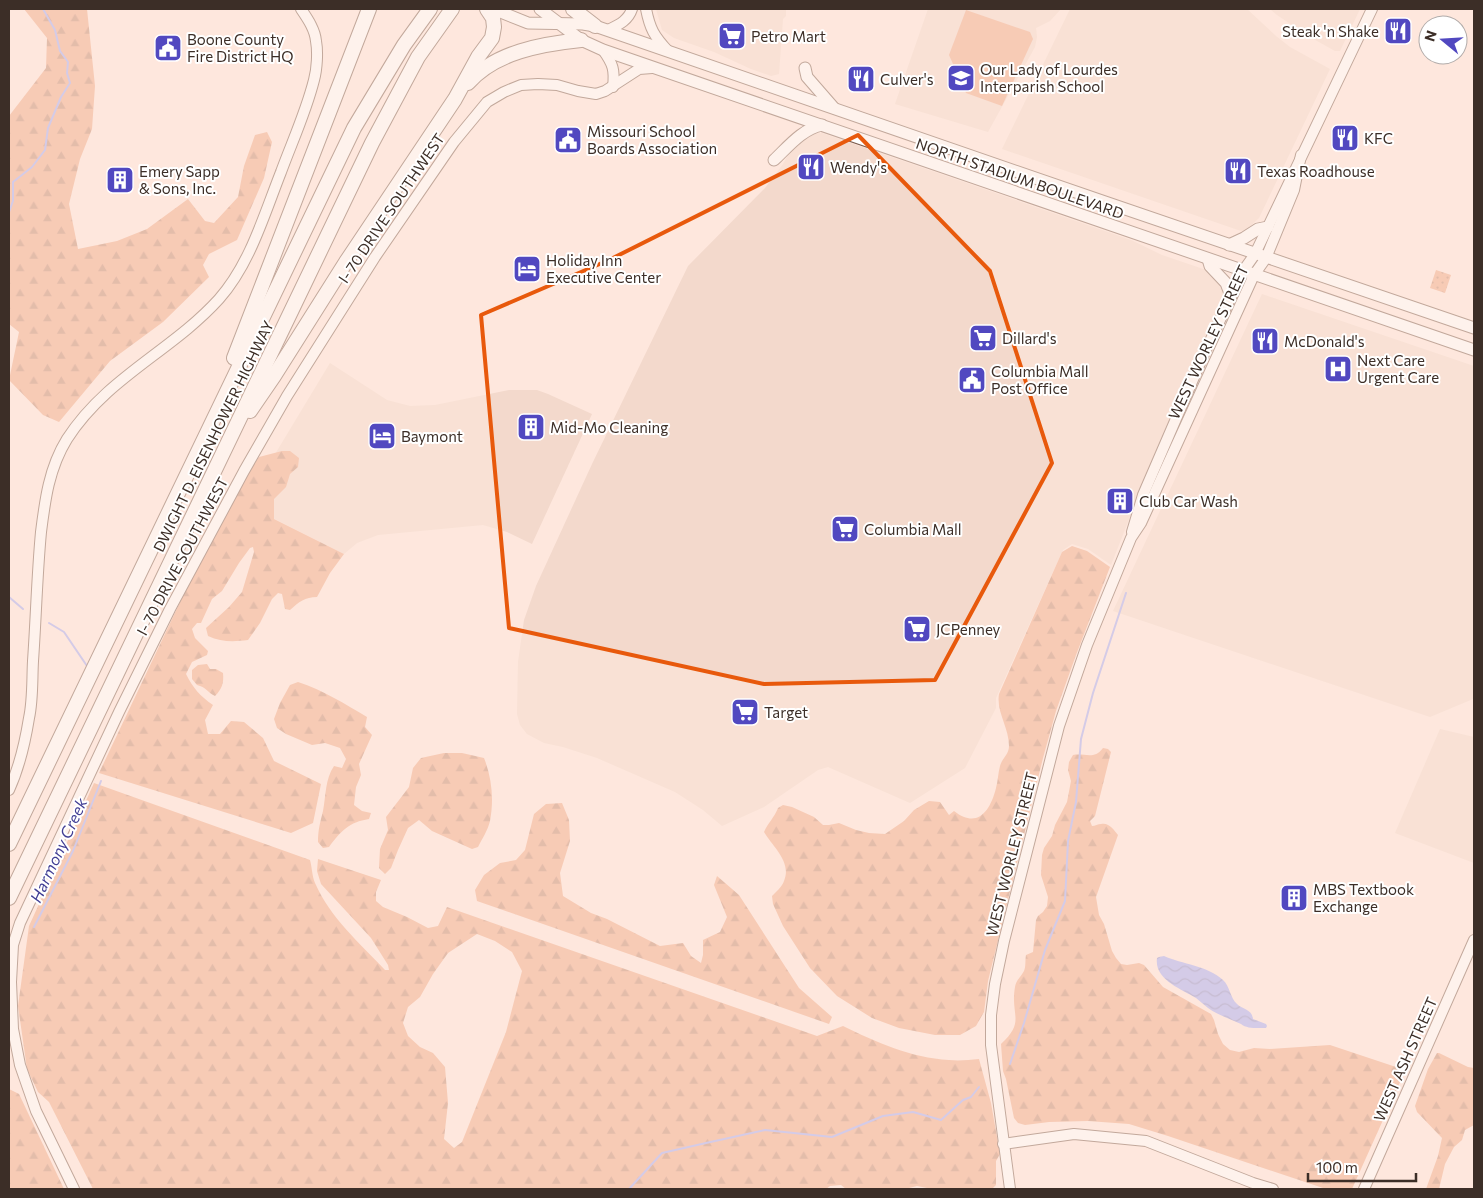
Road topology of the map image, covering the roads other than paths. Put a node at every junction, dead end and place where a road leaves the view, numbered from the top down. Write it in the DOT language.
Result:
graph roads {
  1 [pos="301,9"];
  2 [pos="430,9"];
  3 [pos="452,9"];
  4 [pos="487,9"];
  5 [pos="493,9"];
  6 [pos="540,9"];
  7 [pos="573,9"];
  8 [pos="632,9"];
  9 [pos="646,9"];
  10 [pos="1372,9"];
  11 [pos="367,10"];
  12 [pos="561,24"];
  13 [pos="601,28"];
  14 [pos="581,40"];
  15 [pos="603,50"];
  16 [pos="669,52"];
  17 [pos="652,68"];
  18 [pos="805,68"];
  19 [pos="613,87"];
  20 [pos="455,99"];
  21 [pos="835,109"];
  22 [pos="822,125"];
  23 [pos="1301,155"];
  24 [pos="774,160"];
  25 [pos="1268,227"];
  26 [pos="1229,245"];
  27 [pos="1261,256"];
  28 [pos="1208,259"];
  29 [pos="1249,273"];
  30 [pos="1231,296"];
  31 [pos="1474,328"];
  32 [pos="1474,350"];
  33 [pos="218,410"];
  34 [pos="224,449"];
  35 [pos="1131,538"];
  36 [pos="9,790"];
  37 [pos="9,844"];
  38 [pos="9,898"];
  39 [pos="1474,940"];
  40 [pos="1003,1144"];
  41 [pos="74,1189"];
  42 [pos="1010,1189"];
  43 [pos="1273,1189"];
  44 [pos="1364,1189"];
  1 -- 36 [label="street"];
  2 -- 33 [label="highway, DWIGHT D. EISENHOWER HIGHWAY"];
  3 -- 34 [label="highway, DWIGHT D. EISENHOWER HIGHWAY"];
  4 -- 20 [label="highway"];
  5 -- 12 [label="main road, NORTH STADIUM BOULEVARD"];
  6 -- 12 [label="main road, NORTH STADIUM BOULEVARD"];
  7 -- 13 [label="highway"];
  8 -- 13 [label="street"];
  9 -- 16 [label="street"];
  10 -- 23 [label="street, WEST WORLEY STREET"];
  11 -- 33 [label="highway"];
  12 -- 13 [label="main road, NORTH STADIUM BOULEVARD"];
  12 -- 14 [label="main road, NORTH STADIUM BOULEVARD"];
  13 -- 16 [label="main road, NORTH STADIUM BOULEVARD"];
  14 -- 15 [label="main road, NORTH STADIUM BOULEVARD"];
  14 -- 20 [label="highway"];
  15 -- 17 [label="main road, NORTH STADIUM BOULEVARD"];
  15 -- 19 [label="street"];
  16 -- 21 [label="main road, NORTH STADIUM BOULEVARD"];
  17 -- 19 [label="street, I- 70 DRIVE SOUTHWEST"];
  17 -- 22 [label="main road, NORTH STADIUM BOULEVARD"];
  18 -- 21 [label="main road"];
  19 -- 41 [label="street, I- 70 DRIVE SOUTHWEST"];
  20 -- 34 [label="highway"];
  21 -- 26 [label="main road, NORTH STADIUM BOULEVARD"];
  22 -- 24 [label="main road"];
  22 -- 28 [label="main road, NORTH STADIUM BOULEVARD"];
  23 -- 25 [label="street, WEST WORLEY STREET"];
  23 -- 27 [label="street, WEST WORLEY STREET"];
  25 -- 26 [label="main road"];
  25 -- 27 [label="street, WEST WORLEY STREET"];
  26 -- 27 [label="main road, NORTH STADIUM BOULEVARD"];
  27 -- 29 [label="street, WEST WORLEY STREET"];
  27 -- 31 [label="main road, NORTH STADIUM BOULEVARD"];
  28 -- 29 [label="main road, NORTH STADIUM BOULEVARD"];
  28 -- 30 [label="main road"];
  29 -- 30 [label="street, WEST WORLEY STREET"];
  29 -- 32 [label="main road, NORTH STADIUM BOULEVARD"];
  29 -- 35 [label="street, WEST WORLEY STREET"];
  30 -- 35 [label="street, WEST WORLEY STREET"];
  33 -- 37 [label="highway, DWIGHT D. EISENHOWER HIGHWAY"];
  34 -- 38 [label="highway, DWIGHT D. EISENHOWER HIGHWAY"];
  35 -- 40 [label="street, WEST WORLEY STREET"];
  39 -- 44 [label="street, WEST ASH STREET"];
  40 -- 42 [label="street, WEST WORLEY STREET"];
  40 -- 43 [label="street"];
}
